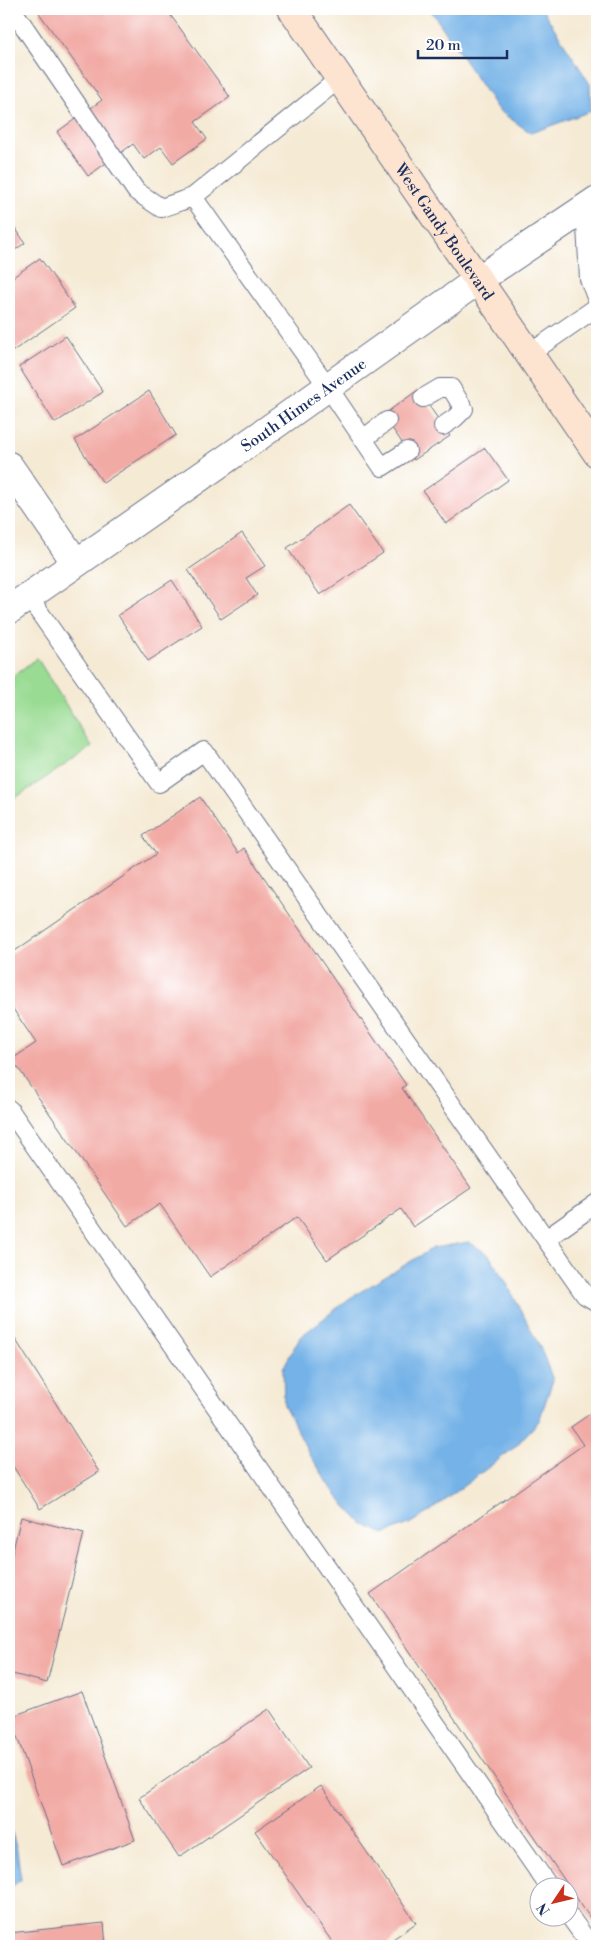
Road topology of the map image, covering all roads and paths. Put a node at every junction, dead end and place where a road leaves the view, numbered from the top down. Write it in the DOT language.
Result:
graph roads {
  1 [pos="12,9"];
  2 [pos="292,9"];
  3 [pos="340,78"];
  4 [pos="193,197"];
  5 [pos="591,204"];
  6 [pos="478,280"];
  7 [pos="597,300"];
  8 [pos="597,307"];
  9 [pos="529,354"];
  10 [pos="328,387"];
  11 [pos="423,398"];
  12 [pos="387,422"];
  13 [pos="443,426"];
  14 [pos="363,439"];
  15 [pos="594,441"];
  16 [pos="407,451"];
  17 [pos="9,466"];
  18 [pos="76,563"];
  19 [pos="19,603"];
  20 [pos="9,1109"];
  21 [pos="597,1203"];
  22 [pos="546,1239"];
  23 [pos="597,1302"];
  24 [pos="543,1878"];
  25 [pos="578,1928"];
  26 [pos="591,1946"];
  1 -- 4 [label="lane"];
  2 -- 3 [label="main road, West Gandy Boulevard"];
  3 -- 4 [label="lane"];
  3 -- 6 [label="main road, West Gandy Boulevard"];
  4 -- 10 [label="lane"];
  5 -- 6 [label="street, South Himes Avenue"];
  5 -- 7 [label="lane"];
  6 -- 9 [label="main road, West Gandy Boulevard"];
  6 -- 10 [label="street, South Himes Avenue"];
  8 -- 9 [label="lane"];
  9 -- 15 [label="main road, West Gandy Boulevard"];
  10 -- 14 [label="lane"];
  10 -- 18 [label="street, South Himes Avenue"];
  11 -- 13 [label="lane"];
  12 -- 14 [label="lane"];
  14 -- 16 [label="lane"];
  17 -- 18 [label="street"];
  18 -- 19 [label="street, South Himes Avenue"];
  19 -- 22 [label="lane"];
  20 -- 24 [label="lane"];
  21 -- 22 [label="lane"];
  22 -- 23 [label="lane"];
  25 -- 26 [label="lane"];
}
